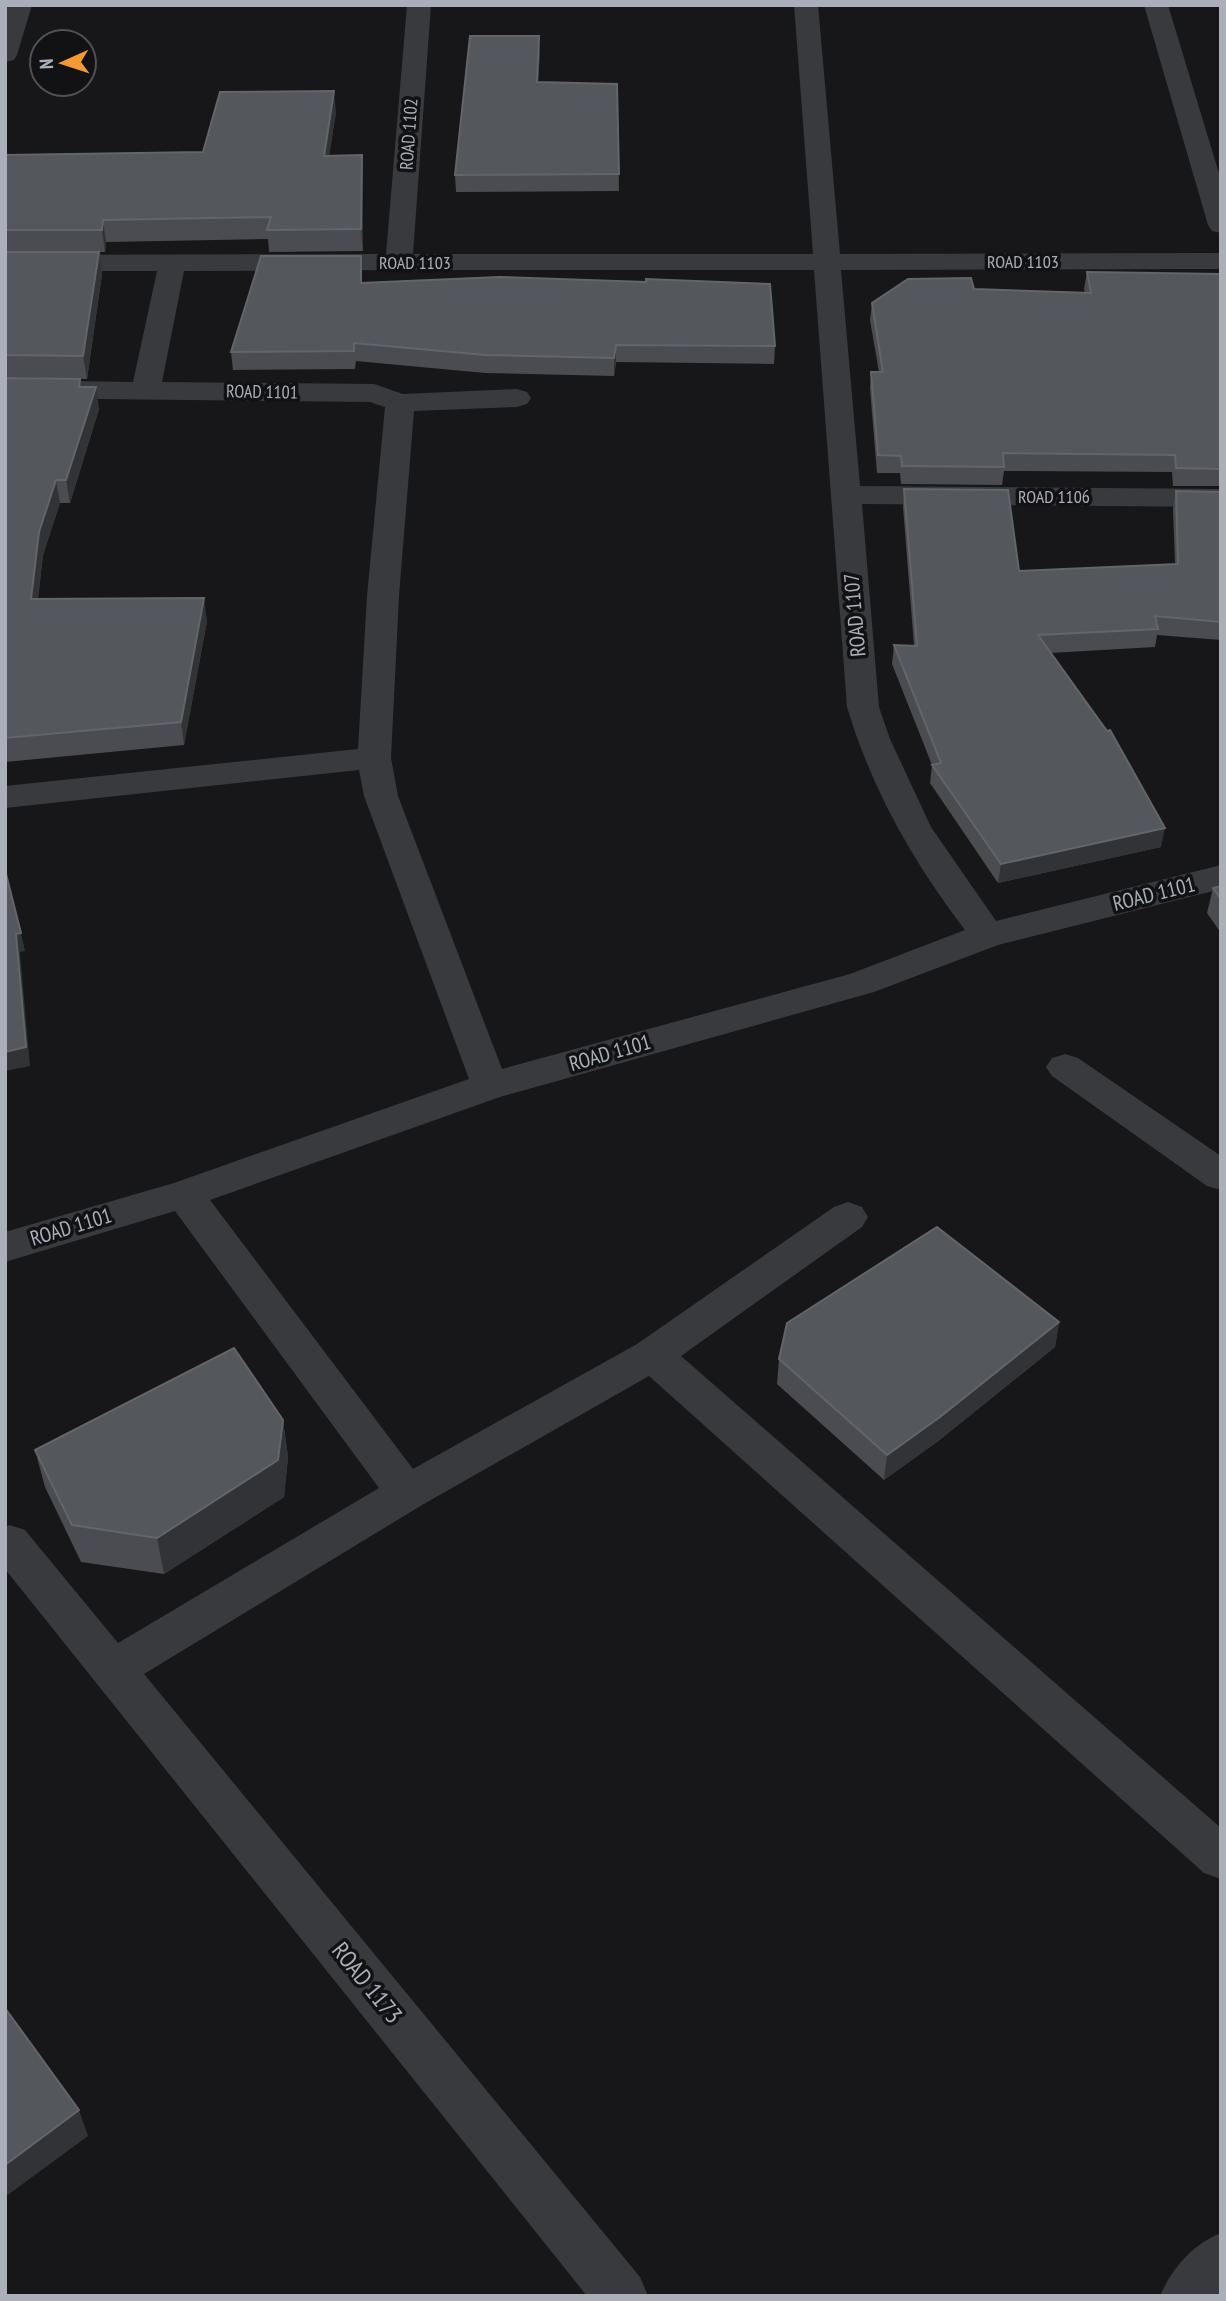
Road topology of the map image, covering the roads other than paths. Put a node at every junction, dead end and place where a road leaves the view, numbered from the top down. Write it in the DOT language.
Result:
graph roads {
  1 [pos="20,5"];
  2 [pos="419,5"];
  3 [pos="806,5"];
  4 [pos="1156,5"];
  5 [pos="5,55"];
  6 [pos="1221,225"];
  7 [pos="1221,261"];
  8 [pos="826,262"];
  9 [pos="5,263"];
  10 [pos="172,263"];
  11 [pos="399,263"];
  12 [pos="5,389"];
  13 [pos="146,390"];
  14 [pos="517,398"];
  15 [pos="400,403"];
  16 [pos="845,495"];
  17 [pos="1221,498"];
  18 [pos="374,758"];
  19 [pos="5,797"];
  20 [pos="1221,877"];
  21 [pos="988,935"];
  22 [pos="1065,1067"];
  23 [pos="490,1086"];
  24 [pos="1221,1176"];
  25 [pos="184,1194"];
  26 [pos="848,1217"];
  27 [pos="5,1247"];
  28 [pos="652,1355"];
  29 [pos="407,1493"];
  30 [pos="10,1543"];
  31 [pos="112,1670"];
  32 [pos="1221,1858"];
  33 [pos="1221,2259"];
  34 [pos="621,2296"];
  35 [pos="1186,2296"];
  1 -- 5 [label="street"];
  2 -- 11 [label="street, ROAD 1102"];
  3 -- 8 [label="street"];
  4 -- 6 [label="street"];
  7 -- 8 [label="street, ROAD 1103"];
  8 -- 11 [label="street, ROAD 1103"];
  8 -- 16 [label="street, ROAD 1107"];
  9 -- 10 [label="street, ROAD 1103"];
  10 -- 11 [label="street, ROAD 1103"];
  10 -- 13 [label="street"];
  12 -- 13 [label="street, ROAD 1101"];
  13 -- 15 [label="street, ROAD 1101"];
  14 -- 15 [label="street, ROAD 1101"];
  15 -- 18 [label="street"];
  16 -- 17 [label="street, ROAD 1106"];
  16 -- 21 [label="street, ROAD 1107"];
  18 -- 19 [label="street"];
  18 -- 23 [label="street"];
  20 -- 21 [label="street, ROAD 1101"];
  21 -- 23 [label="street, ROAD 1101"];
  22 -- 24 [label="street"];
  23 -- 25 [label="street, ROAD 1101"];
  25 -- 27 [label="street, ROAD 1101"];
  25 -- 29 [label="street"];
  26 -- 28 [label="street"];
  28 -- 29 [label="street"];
  28 -- 32 [label="street"];
  29 -- 31 [label="street"];
  30 -- 31 [label="street, ROAD 1173"];
  31 -- 34 [label="street, ROAD 1173"];
  33 -- 35 [label="street"];
}
